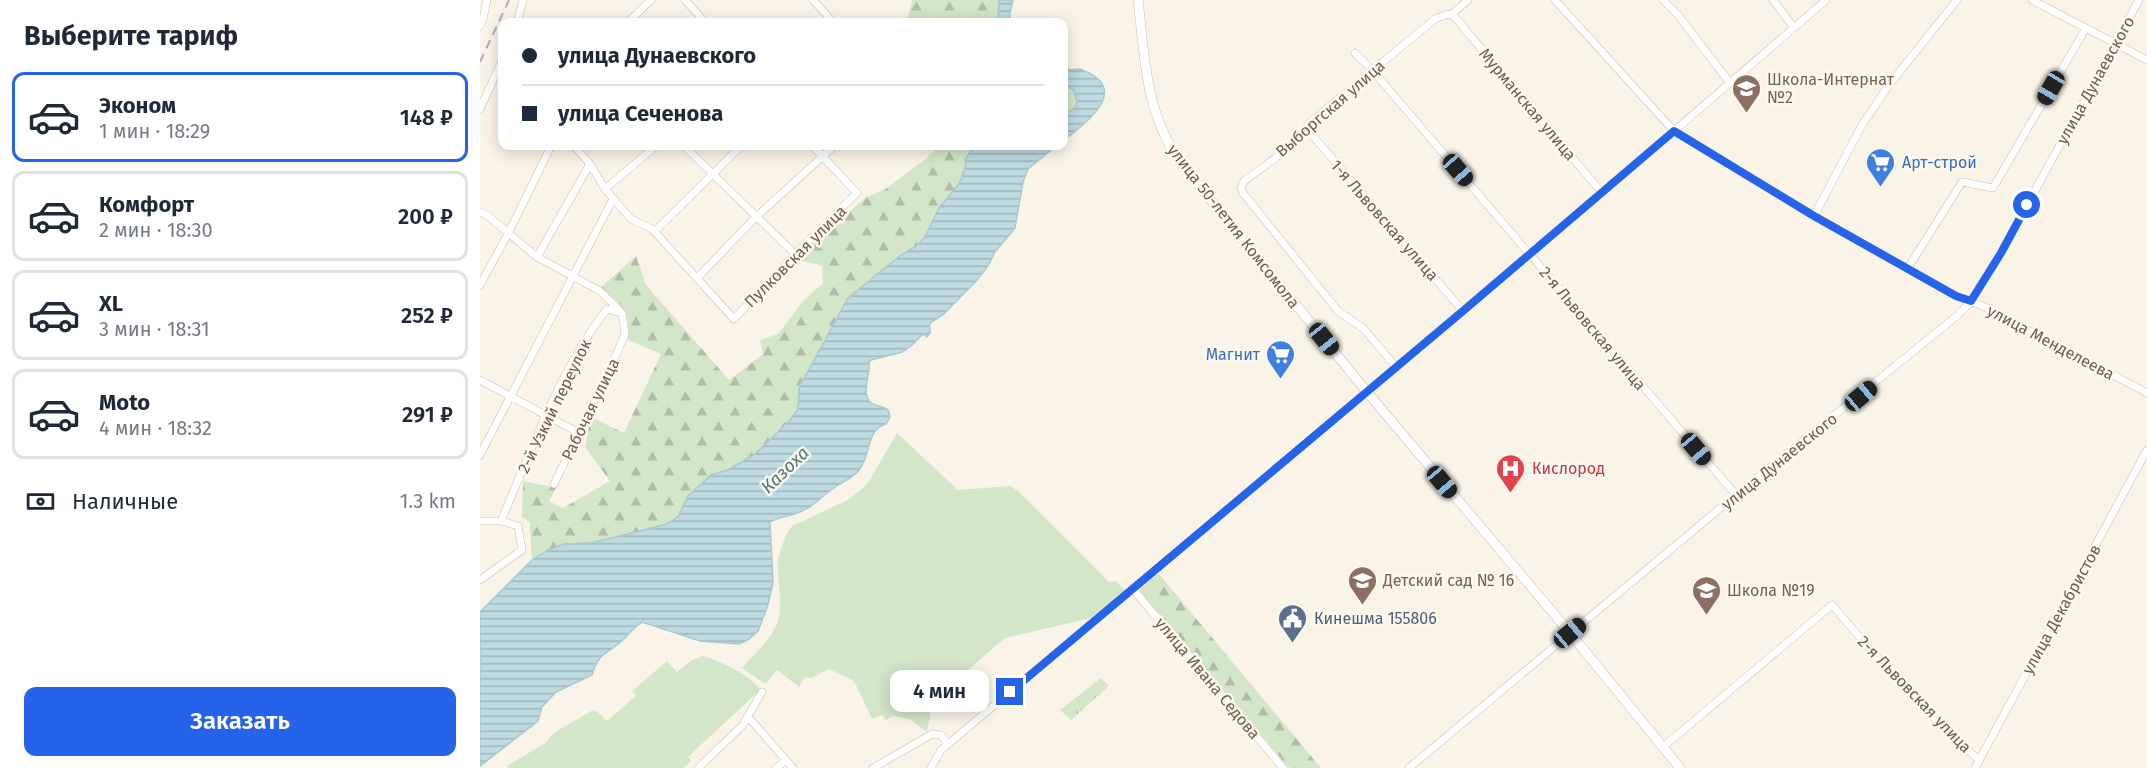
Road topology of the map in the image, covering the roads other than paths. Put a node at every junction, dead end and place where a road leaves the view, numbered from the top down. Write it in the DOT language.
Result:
graph roads {
  1 [pos="487,0"];
  2 [pos="523,0"];
  3 [pos="651,0"];
  4 [pos="685,0"];
  5 [pos="813,0"];
  6 [pos="1138,0"];
  7 [pos="1468,0"];
  8 [pos="1555,0"];
  9 [pos="1663,0"];
  10 [pos="1773,0"];
  11 [pos="1826,0"];
  12 [pos="1957,0"];
  13 [pos="2032,0"];
  14 [pos="2139,0"];
  15 [pos="1452,15"];
  16 [pos="518,18"];
  17 [pos="632,18"];
  18 [pos="699,18"];
  19 [pos="829,18"];
  20 [pos="480,27"];
  21 [pos="1794,28"];
  22 [pos="2085,28"];
  23 [pos="2115,43"];
  24 [pos="1355,53"];
  25 [pos="2147,60"];
  26 [pos="498,70"];
  27 [pos="1372,70"];
  28 [pos="1730,83"];
  29 [pos="480,109"];
  30 [pos="1307,129"];
  31 [pos="1674,131"];
  32 [pos="549,150"];
  33 [pos="578,150"];
  34 [pos="651,150"];
  35 [pos="688,150"];
  36 [pos="737,150"];
  37 [pos="817,150"];
  38 [pos="829,150"];
  39 [pos="822,156"];
  40 [pos="590,164"];
  41 [pos="712,174"];
  42 [pos="605,189"];
  43 [pos="1602,193"];
  44 [pos="613,199"];
  45 [pos="480,212"];
  46 [pos="1814,216"];
  47 [pos="756,217"];
  48 [pos="655,231"];
  49 [pos="508,234"];
  50 [pos="795,254"];
  51 [pos="1530,254"];
  52 [pos="537,257"];
  53 [pos="1908,268"];
  54 [pos="573,275"];
  55 [pos="697,278"];
  56 [pos="480,285"];
  57 [pos="1971,301"];
  58 [pos="1463,311"];
  59 [pos="622,313"];
  60 [pos="1396,367"];
  61 [pos="480,380"];
  62 [pos="1367,392"];
  63 [pos="2147,393"];
  64 [pos="510,396"];
  65 [pos="546,416"];
  66 [pos="579,433"];
  67 [pos="2147,450"];
  68 [pos="480,455"];
  69 [pos="554,484"];
  70 [pos="1736,495"];
  71 [pos="480,521"];
  72 [pos="501,521"];
  73 [pos="482,579"];
  74 [pos="1132,588"];
  75 [pos="1570,633"];
  76 [pos="762,692"];
  77 [pos="749,718"];
  78 [pos="948,744"];
  79 [pos="1663,747"];
  80 [pos="1979,759"];
  81 [pos="786,760"];
  82 [pos="698,768"];
  83 [pos="776,768"];
  84 [pos="793,768"];
  85 [pos="873,768"];
  86 [pos="931,768"];
  87 [pos="1283,768"];
  88 [pos="1409,768"];
  89 [pos="1680,768"];
  90 [pos="1975,768"];
  1 -- 20 [label="street"];
  2 -- 16 [label="street"];
  3 -- 17 [label="street"];
  4 -- 18 [label="street"];
  5 -- 19 [label="street"];
  6 -- 62 [label="main road, улица 50-летия Комсомола"];
  7 -- 15 [label="street, Выборгская улица"];
  8 -- 31 [label="street, улица Менделеева"];
  9 -- 28 [label="street"];
  10 -- 21 [label="street"];
  11 -- 21 [label="street"];
  12 -- 46 [label="street"];
  13 -- 22 [label="street"];
  14 -- 23 [label="street, улица Дунаевского"];
  15 -- 27 [label="street, Выборгская улица"];
  15 -- 43 [label="street, Мурманская улица"];
  21 -- 28 [label="street"];
  22 -- 23 [label="street"];
  22 -- 53 [label="street"];
  23 -- 25 [label="street"];
  23 -- 57 [label="street, улица Дунаевского"];
  24 -- 27 [label="street, 2-я Львовская улица"];
  26 -- 29 [label="street"];
  27 -- 30 [label="street, Выборгская улица"];
  27 -- 51 [label="street, 2-я Львовская улица"];
  28 -- 31 [label="street"];
  30 -- 58 [label="street, 1-я Львовская улица"];
  30 -- 60 [label="street, Выборгская улица"];
  31 -- 43 [label="street"];
  31 -- 46 [label="street, улица Менделеева"];
  32 -- 49 [label="street"];
  33 -- 40 [label="street"];
  34 -- 42 [label="street"];
  35 -- 41 [label="street"];
  36 -- 41 [label="street"];
  37 -- 39 [label="street"];
  38 -- 39 [label="street"];
  39 -- 47 [label="street"];
  39 -- 50 [label="street, Пулковская улица"];
  40 -- 42 [label="street"];
  40 -- 52 [label="street"];
  41 -- 47 [label="street"];
  41 -- 48 [label="street"];
  42 -- 44 [label="street"];
  43 -- 51 [label="street"];
  44 -- 48 [label="street"];
  44 -- 54 [label="street"];
  45 -- 49 [label="street"];
  46 -- 53 [label="street, улица Менделеева"];
  47 -- 50 [label="street"];
  47 -- 55 [label="street"];
  48 -- 55 [label="street"];
  49 -- 52 [label="street"];
  49 -- 56 [label="street"];
  50 -- 55 [label="street, Пулковская улица"];
  51 -- 58 [label="street"];
  51 -- 70 [label="street, 2-я Львовская улица"];
  52 -- 54 [label="street"];
  53 -- 57 [label="street, улица Менделеева"];
  54 -- 59 [label="street"];
  54 -- 64 [label="street"];
  57 -- 63 [label="street, улица Менделеева"];
  57 -- 70 [label="street, улица Дунаевского"];
  58 -- 60 [label="street"];
  59 -- 65 [label="street, 2-й Узкий переулок"];
  59 -- 66 [label="street, Рабочая улица"];
  60 -- 62 [label="street"];
  61 -- 64 [label="street"];
  62 -- 74 [label="street"];
  62 -- 75 [label="main road, улица 50-летия Комсомола"];
  64 -- 65 [label="street"];
  64 -- 68 [label="street"];
  65 -- 66 [label="street"];
  65 -- 72 [label="street, 2-й Узкий переулок"];
  66 -- 69 [label="street, Рабочая улица"];
  67 -- 80 [label="street, улица Декабристов"];
  70 -- 75 [label="street, улица Дунаевского"];
  71 -- 72 [label="street"];
  72 -- 73 [label="street"];
  74 -- 78 [label="street"];
  74 -- 87 [label="street, улица Ивана Седова"];
  75 -- 79 [label="main road, улица 50-летия Комсомола"];
  75 -- 88 [label="street, улица Дунаевского"];
  76 -- 77 [label="street"];
  77 -- 81 [label="street"];
  77 -- 82 [label="street"];
  78 -- 85 [label="street"];
  78 -- 86 [label="street"];
  79 -- 80 [label="street, 2-я Львовская улица"];
  79 -- 89 [label="main road, улица 50-летия Комсомола"];
  80 -- 90 [label="street, улица Декабристов"];
  81 -- 83 [label="street"];
  81 -- 84 [label="street"];
}
